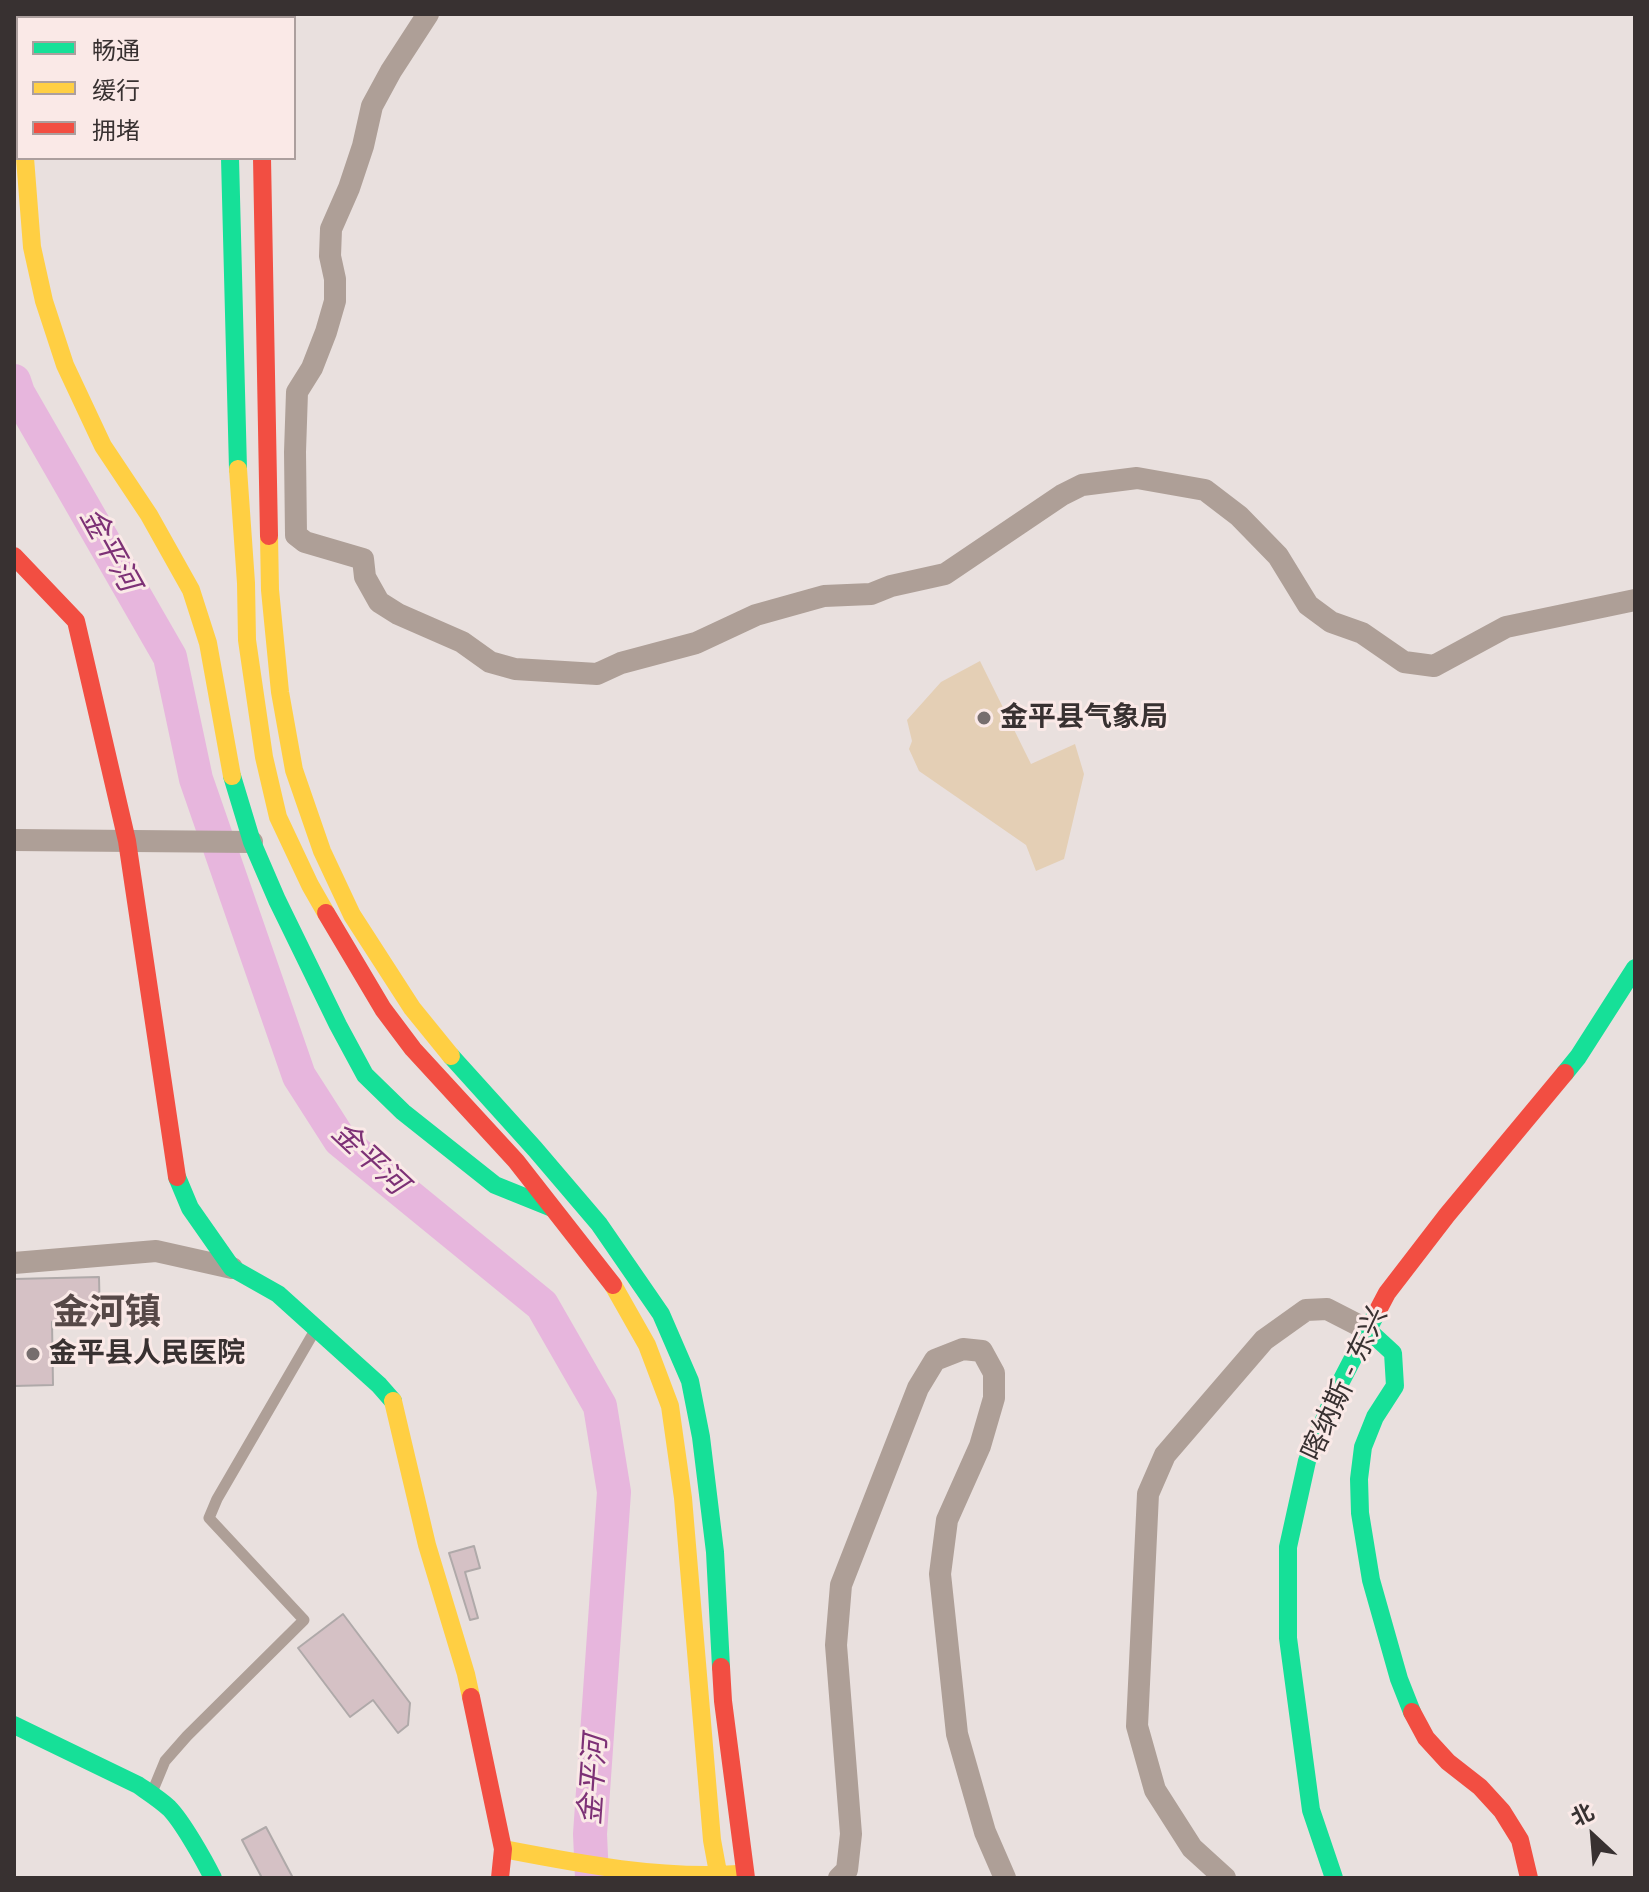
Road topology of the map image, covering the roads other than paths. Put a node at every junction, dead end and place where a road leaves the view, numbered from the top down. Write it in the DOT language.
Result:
graph roads {
  1 [pos="428,14"];
  2 [pos="25,160"];
  3 [pos="230,160"];
  4 [pos="262,160"];
  5 [pos="296,535"];
  6 [pos="269,537"];
  7 [pos="14,556"];
  8 [pos="1635,600"];
  9 [pos="14,840"];
  10 [pos="127,841"];
  11 [pos="252,842"];
  12 [pos="1635,968"];
  13 [pos="554,1209"];
  14 [pos="599,1224"];
  15 [pos="14,1263"];
  16 [pos="232,1268"];
  17 [pos="316,1328"];
  18 [pos="1368,1330"];
  19 [pos="14,1725"];
  20 [pos="151,1794"];
  21 [pos="503,1849"];
  22 [pos="746,1876"];
  23 [pos="213,1878"];
  24 [pos="500,1878"];
  25 [pos="719,1878"];
  26 [pos="839,1878"];
  27 [pos="1005,1878"];
  28 [pos="1225,1878"];
  29 [pos="1334,1878"];
  30 [pos="1529,1878"];
  1 -- 5 [label="street"];
  2 -- 11 [label="main road"];
  3 -- 13 [label="main road"];
  4 -- 6 [label="main road"];
  5 -- 6 [label="street"];
  5 -- 8 [label="street"];
  6 -- 14 [label="main road"];
  7 -- 10 [label="main road"];
  9 -- 10 [label="street"];
  10 -- 11 [label="street"];
  10 -- 16 [label="main road"];
  11 -- 13 [label="main road"];
  12 -- 18 [label="main road, 喀纳斯 - 东兴"];
  13 -- 14 [label="main road"];
  13 -- 25 [label="main road"];
  14 -- 22 [label="main road"];
  15 -- 16 [label="street"];
  16 -- 17 [label="main road"];
  17 -- 20 [label="lane"];
  17 -- 21 [label="main road"];
  18 -- 28 [label="street"];
  18 -- 29 [label="main road, 喀纳斯 - 东兴"];
  18 -- 30 [label="main road"];
  19 -- 20 [label="main road"];
  20 -- 23 [label="main road"];
  21 -- 22 [label="main road"];
  21 -- 24 [label="main road"];
  26 -- 27 [label="street"];
}
